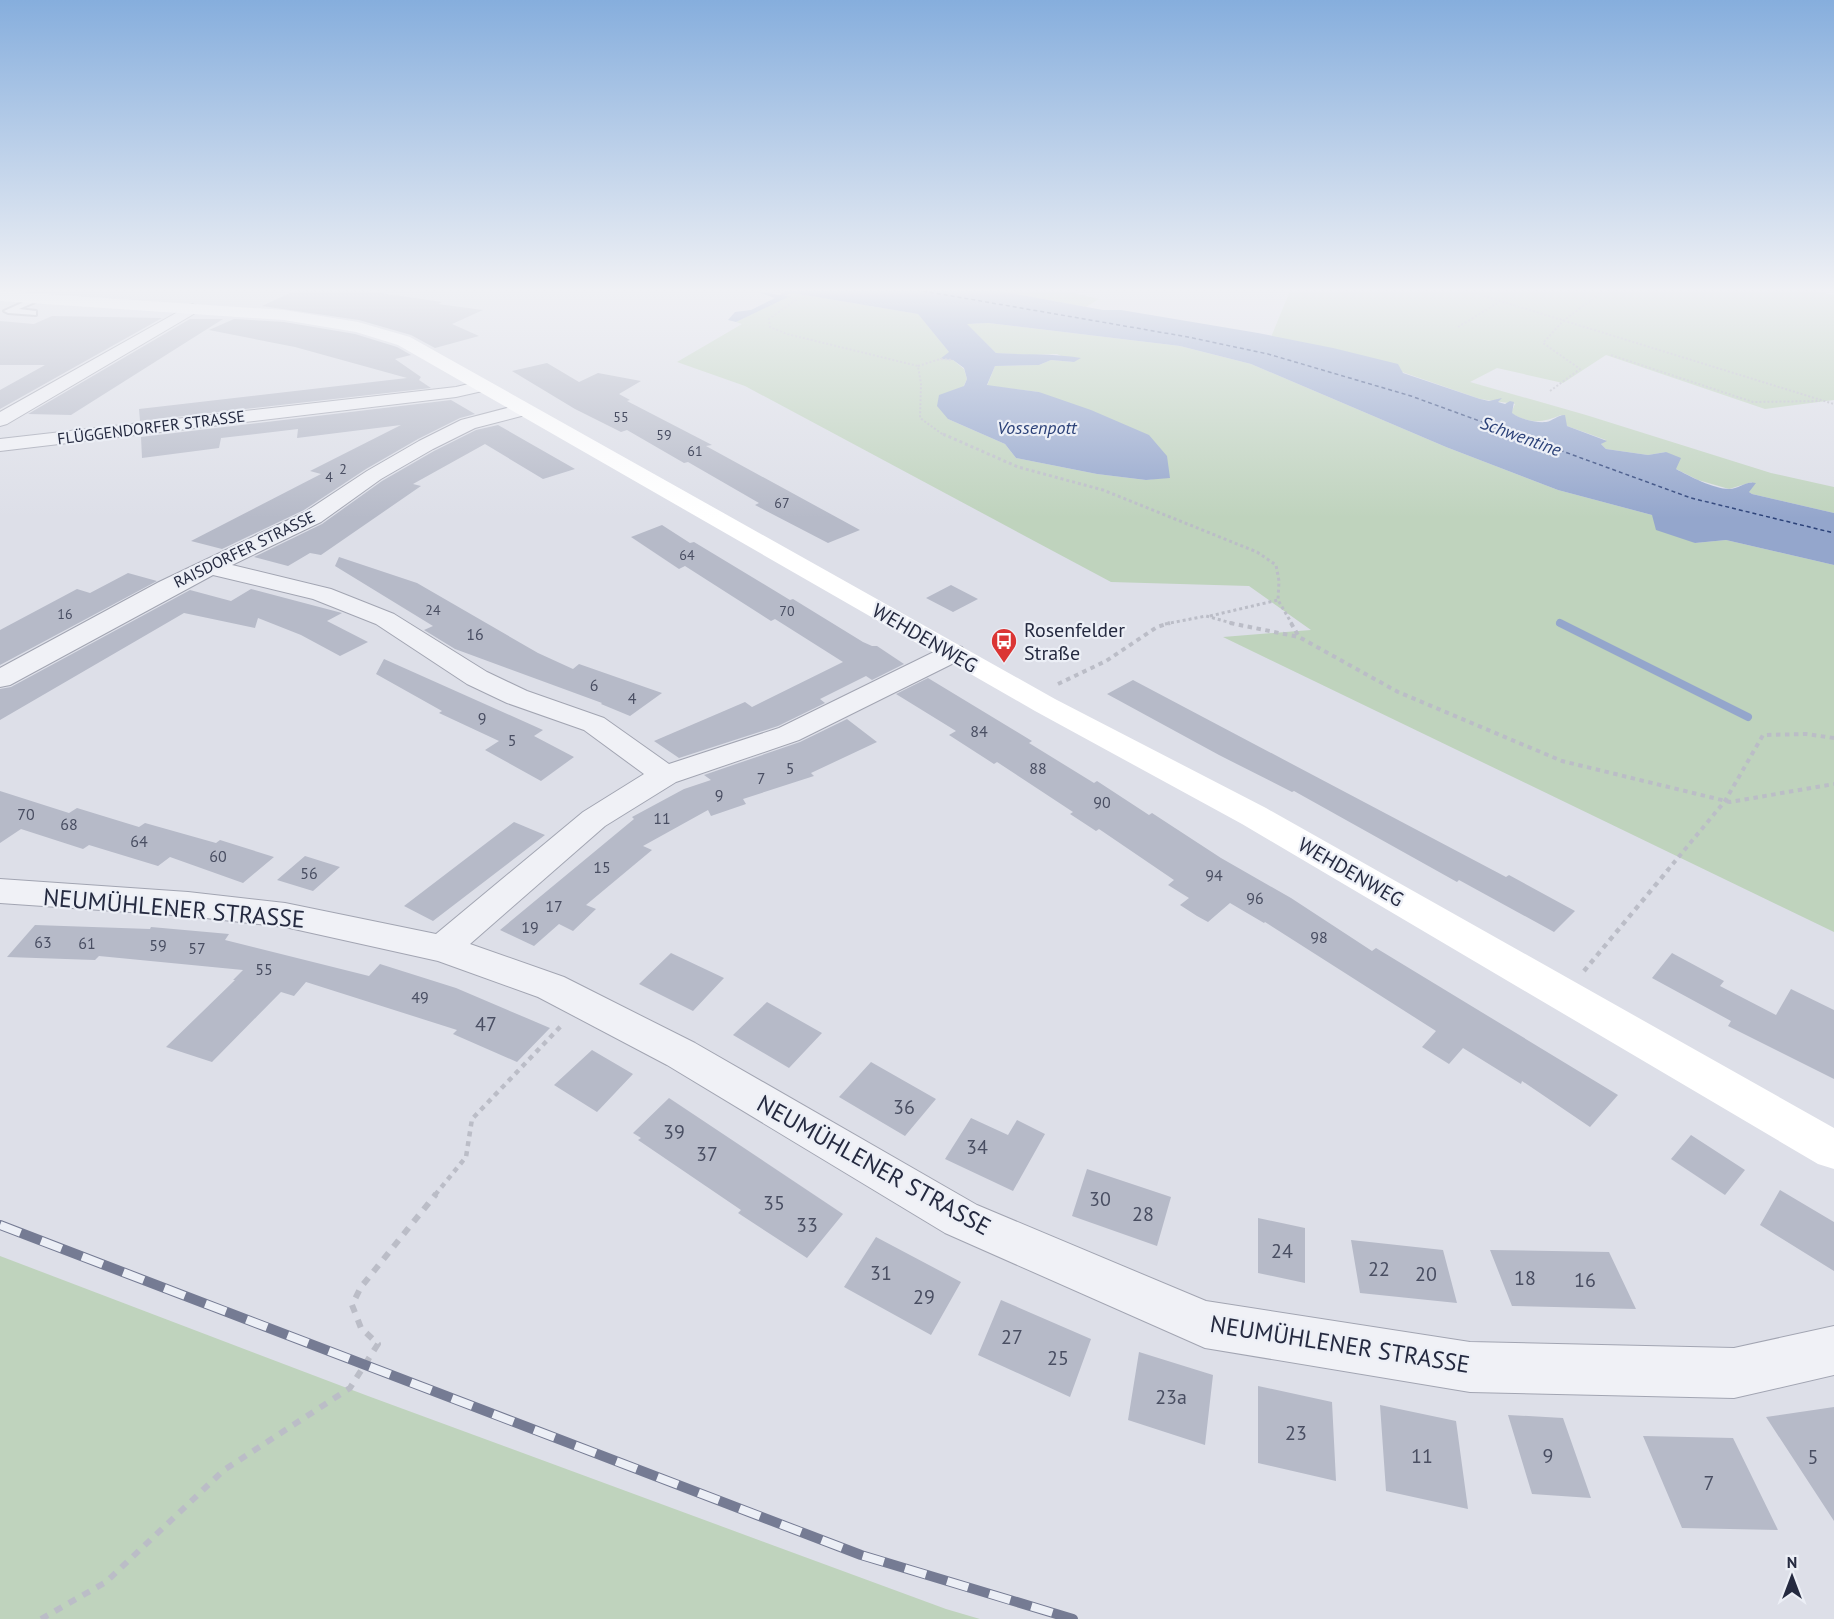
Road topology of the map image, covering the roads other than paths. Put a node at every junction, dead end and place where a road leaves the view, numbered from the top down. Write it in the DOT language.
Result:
graph roads {
  1 [pos="92,367"];
  2 [pos="450,367"];
  3 [pos="481,386"];
  4 [pos="522,410"];
  5 [pos="0,420"];
  6 [pos="0,445"];
  7 [pos="211,567"];
  8 [pos="953,653"];
  9 [pos="0,679"];
  10 [pos="665,775"];
  11 [pos="0,891"];
  12 [pos="444,949"];
  13 [pos="1834,1150"];
  14 [pos="1834,1350"];
  1 -- 5 [label="street"];
  2 -- 3 [label="main road, WEHDENWEG"];
  3 -- 4 [label="main road, WEHDENWEG"];
  3 -- 6 [label="street, FLÜGGENDORFER STRASSE"];
  4 -- 7 [label="street, RAISDORFER STRASSE"];
  4 -- 8 [label="main road, WEHDENWEG"];
  7 -- 9 [label="street, RAISDORFER STRASSE"];
  7 -- 10 [label="street"];
  8 -- 10 [label="street"];
  8 -- 13 [label="main road, WEHDENWEG"];
  10 -- 12 [label="street"];
  11 -- 12 [label="street, NEUMÜHLENER STRASSE"];
  12 -- 14 [label="street, NEUMÜHLENER STRASSE"];
}
